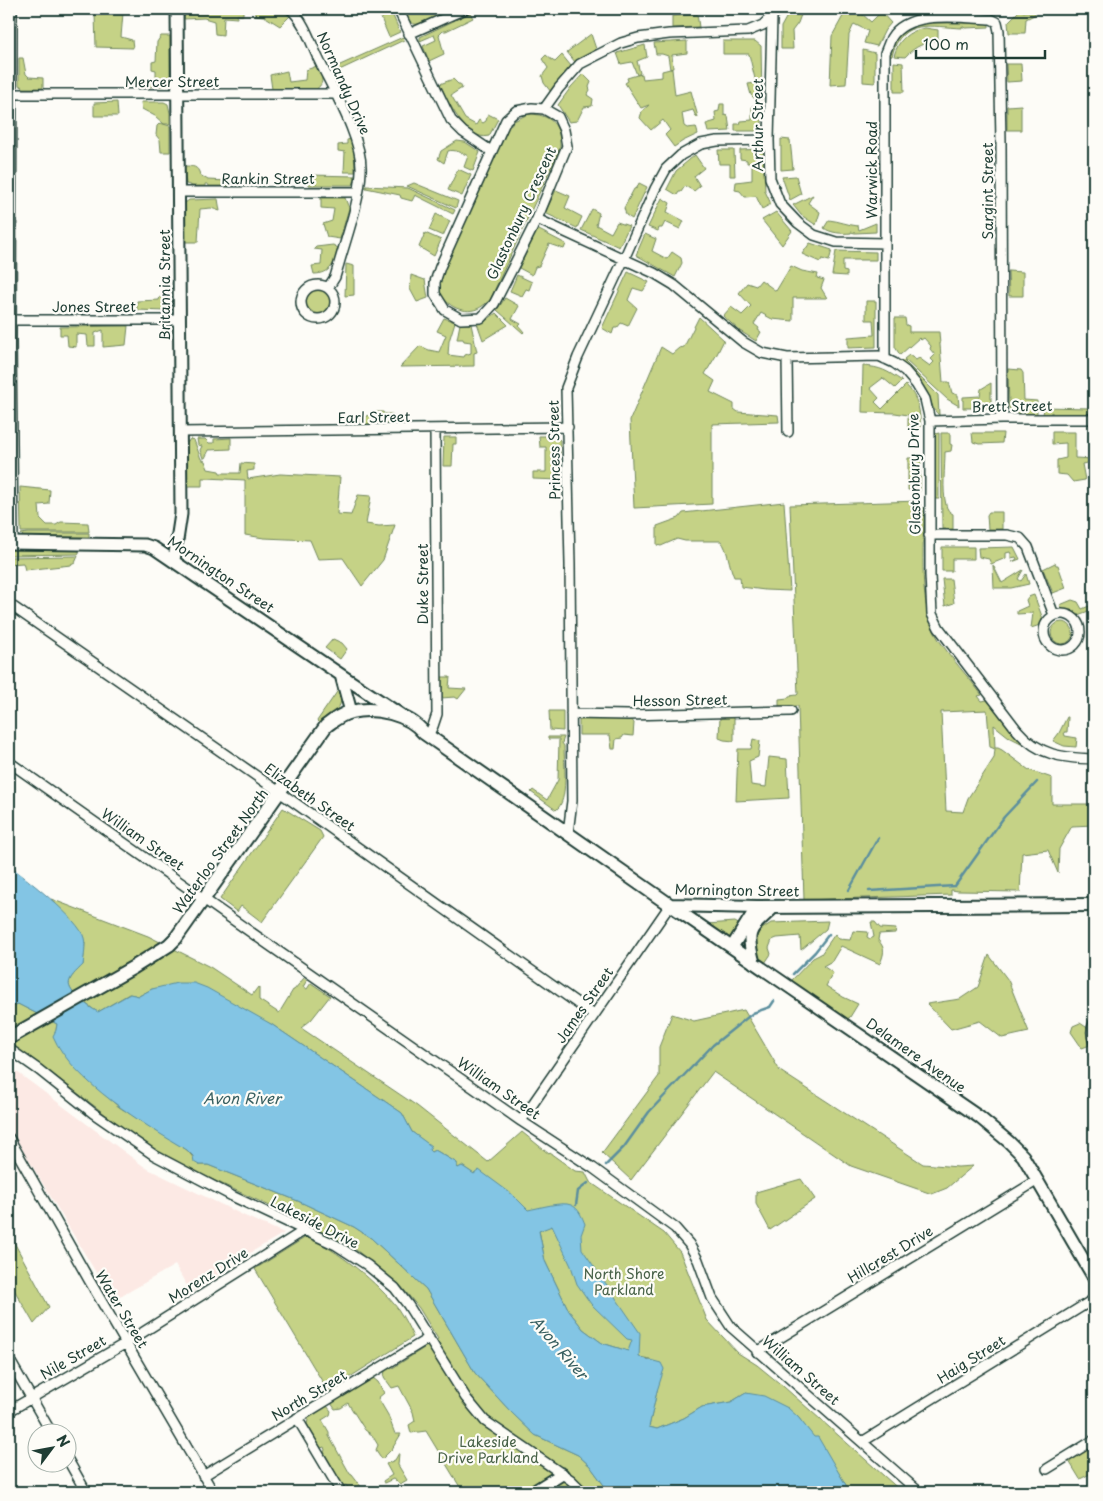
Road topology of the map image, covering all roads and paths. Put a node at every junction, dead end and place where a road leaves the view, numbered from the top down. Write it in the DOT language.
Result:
graph roads {
  1 [pos="12,9"];
  2 [pos="177,9"];
  3 [pos="291,9"];
  4 [pos="398,9"];
  5 [pos="465,9"];
  6 [pos="778,9"];
  7 [pos="940,13"];
  8 [pos="772,17"];
  9 [pos="409,34"];
  10 [pos="11,94"];
  11 [pos="336,94"];
  12 [pos="178,95"];
  13 [pos="544,109"];
  14 [pos="769,140"];
  15 [pos="491,151"];
  16 [pos="178,192"];
  17 [pos="358,192"];
  18 [pos="537,219"];
  19 [pos="885,243"];
  20 [pos="624,259"];
  21 [pos="328,288"];
  22 [pos="10,320"];
  23 [pos="179,320"];
  24 [pos="787,358"];
  25 [pos="885,358"];
  26 [pos="1002,419"];
  27 [pos="1094,419"];
  28 [pos="930,421"];
  29 [pos="568,427"];
  30 [pos="435,430"];
  31 [pos="180,432"];
  32 [pos="788,432"];
  33 [pos="929,535"];
  34 [pos="11,543"];
  35 [pos="174,560"];
  36 [pos="9,604"];
  37 [pos="1054,615"];
  38 [pos="341,675"];
  39 [pos="791,711"];
  40 [pos="351,712"];
  41 [pos="570,714"];
  42 [pos="409,720"];
  43 [pos="428,736"];
  44 [pos="1094,759"];
  45 [pos="9,762"];
  46 [pos="280,792"];
  47 [pos="568,833"];
  48 [pos="204,899"];
  49 [pos="1094,905"];
  50 [pos="670,906"];
  51 [pos="757,907"];
  52 [pos="774,907"];
  53 [pos="732,947"];
  54 [pos="754,962"];
  55 [pos="594,1015"];
  56 [pos="1094,1023"];
  57 [pos="9,1038"];
  58 [pos="1094,1042"];
  59 [pos="9,1050"];
  60 [pos="521,1121"];
  61 [pos="9,1138"];
  62 [pos="1038,1180"];
  63 [pos="304,1230"];
  64 [pos="1094,1278"];
  65 [pos="1094,1299"];
  66 [pos="429,1338"];
  67 [pos="126,1343"];
  68 [pos="758,1352"];
  69 [pos="9,1359"];
  70 [pos="31,1398"];
  71 [pos="9,1411"];
  72 [pos="297,1418"];
  73 [pos="46,1424"];
  74 [pos="1094,1440"];
  75 [pos="862,1442"];
  76 [pos="1048,1469"];
  77 [pos="76,1474"];
  78 [pos="562,1474"];
  79 [pos="203,1476"];
  80 [pos="86,1492"];
  81 [pos="213,1492"];
  82 [pos="341,1492"];
  83 [pos="533,1492"];
  84 [pos="583,1492"];
  85 [pos="919,1492"];
  1 -- 10 [label="street"];
  2 -- 12 [label="street, Britannia Street"];
  3 -- 11 [label="street, Normandy Drive"];
  4 -- 9 [label="street"];
  5 -- 9 [label="street"];
  6 -- 8 [label="street"];
  7 -- 19 [label="street, Warwick Road"];
  7 -- 26 [label="street, Sargint Street"];
  8 -- 13 [label="street"];
  8 -- 14 [label="street, Arthur Street"];
  9 -- 15 [label="street"];
  10 -- 12 [label="street, Mercer Street"];
  10 -- 22 [label="street"];
  11 -- 12 [label="street, Mercer Street"];
  11 -- 17 [label="street, Normandy Drive"];
  12 -- 16 [label="street, Britannia Street"];
  13 -- 15 [label="street, Glastonbury Crescent"];
  13 -- 18 [label="street, Glastonbury Crescent"];
  14 -- 19 [label="street, Arthur Street"];
  14 -- 20 [label="street, Princess Street"];
  15 -- 18 [label="street, Glastonbury Crescent"];
  16 -- 17 [label="street, Rankin Street"];
  16 -- 23 [label="street, Britannia Street"];
  17 -- 21 [label="street, Normandy Drive"];
  18 -- 20 [label="street, Glastonbury Drive"];
  19 -- 25 [label="street, Warwick Road"];
  20 -- 24 [label="street, Glastonbury Drive"];
  20 -- 29 [label="street, Princess Street"];
  22 -- 23 [label="street, Jones Street"];
  22 -- 34 [label="street"];
  23 -- 31 [label="street, Britannia Street"];
  24 -- 25 [label="street, Glastonbury Drive"];
  24 -- 32 [label="street"];
  25 -- 28 [label="street, Glastonbury Drive"];
  26 -- 27 [label="street, Brett Street"];
  26 -- 28 [label="street, Brett Street"];
  28 -- 33 [label="street, Glastonbury Drive"];
  29 -- 30 [label="street, Earl Street"];
  29 -- 41 [label="street, Princess Street"];
  30 -- 31 [label="street, Earl Street"];
  30 -- 43 [label="street, Duke Street"];
  31 -- 35 [label="street, Britannia Street"];
  33 -- 37 [label="street"];
  33 -- 44 [label="street, Glastonbury Drive"];
  34 -- 35 [label="street, Mornington Street"];
  35 -- 38 [label="street, Mornington Street"];
  36 -- 46 [label="street, Elizabeth Street"];
  37 -- 37 [label="street"];
  38 -- 40 [label="street"];
  38 -- 42 [label="street, Mornington Street"];
  39 -- 41 [label="street, Hesson Street"];
  40 -- 42 [label="main road, Mornington Street"];
  40 -- 46 [label="main road, Waterloo Street North"];
  41 -- 47 [label="street, Princess Street"];
  42 -- 43 [label="main road, Mornington Street"];
  43 -- 47 [label="main road, Mornington Street"];
  45 -- 48 [label="street, William Street"];
  46 -- 48 [label="main road, Waterloo Street North"];
  46 -- 55 [label="street, Elizabeth Street"];
  47 -- 50 [label="main road, Mornington Street"];
  48 -- 57 [label="main road, Waterloo Street North"];
  48 -- 60 [label="street, William Street"];
  49 -- 52 [label="main road, Mornington Street"];
  50 -- 51 [label="main road, Mornington Street"];
  50 -- 53 [label="street, Delamere Avenue"];
  50 -- 55 [label="street, James Street"];
  51 -- 52 [label="main road, Mornington Street"];
  51 -- 53 [label="street"];
  52 -- 54 [label="street"];
  53 -- 54 [label="street, Delamere Avenue"];
  54 -- 62 [label="street, Delamere Avenue"];
  55 -- 60 [label="street, James Street"];
  56 -- 58 [label="street"];
  59 -- 63 [label="street, Lakeside Drive"];
  60 -- 68 [label="street, William Street"];
  61 -- 67 [label="street, Water Street"];
  62 -- 64 [label="street, Delamere Avenue"];
  62 -- 68 [label="street, Hillcrest Drive"];
  63 -- 66 [label="street, Lakeside Drive"];
  63 -- 67 [label="street, Morenz Drive"];
  65 -- 75 [label="street, Haig Street"];
  66 -- 72 [label="street, North Street"];
  66 -- 78 [label="street, Lakeside Drive"];
  67 -- 70 [label="street, Nile Street"];
  67 -- 79 [label="street, Water Street"];
  68 -- 75 [label="street, William Street"];
  69 -- 70 [label="street"];
  70 -- 71 [label="street, Nile Street"];
  70 -- 73 [label="street"];
  72 -- 79 [label="street, North Street"];
  72 -- 82 [label="street"];
  74 -- 76 [label="street"];
  75 -- 85 [label="street, William Street"];
  77 -- 80 [label="street"];
  78 -- 83 [label="street"];
  78 -- 84 [label="street, Lakeside Drive"];
  79 -- 81 [label="street, Water Street"];
}
